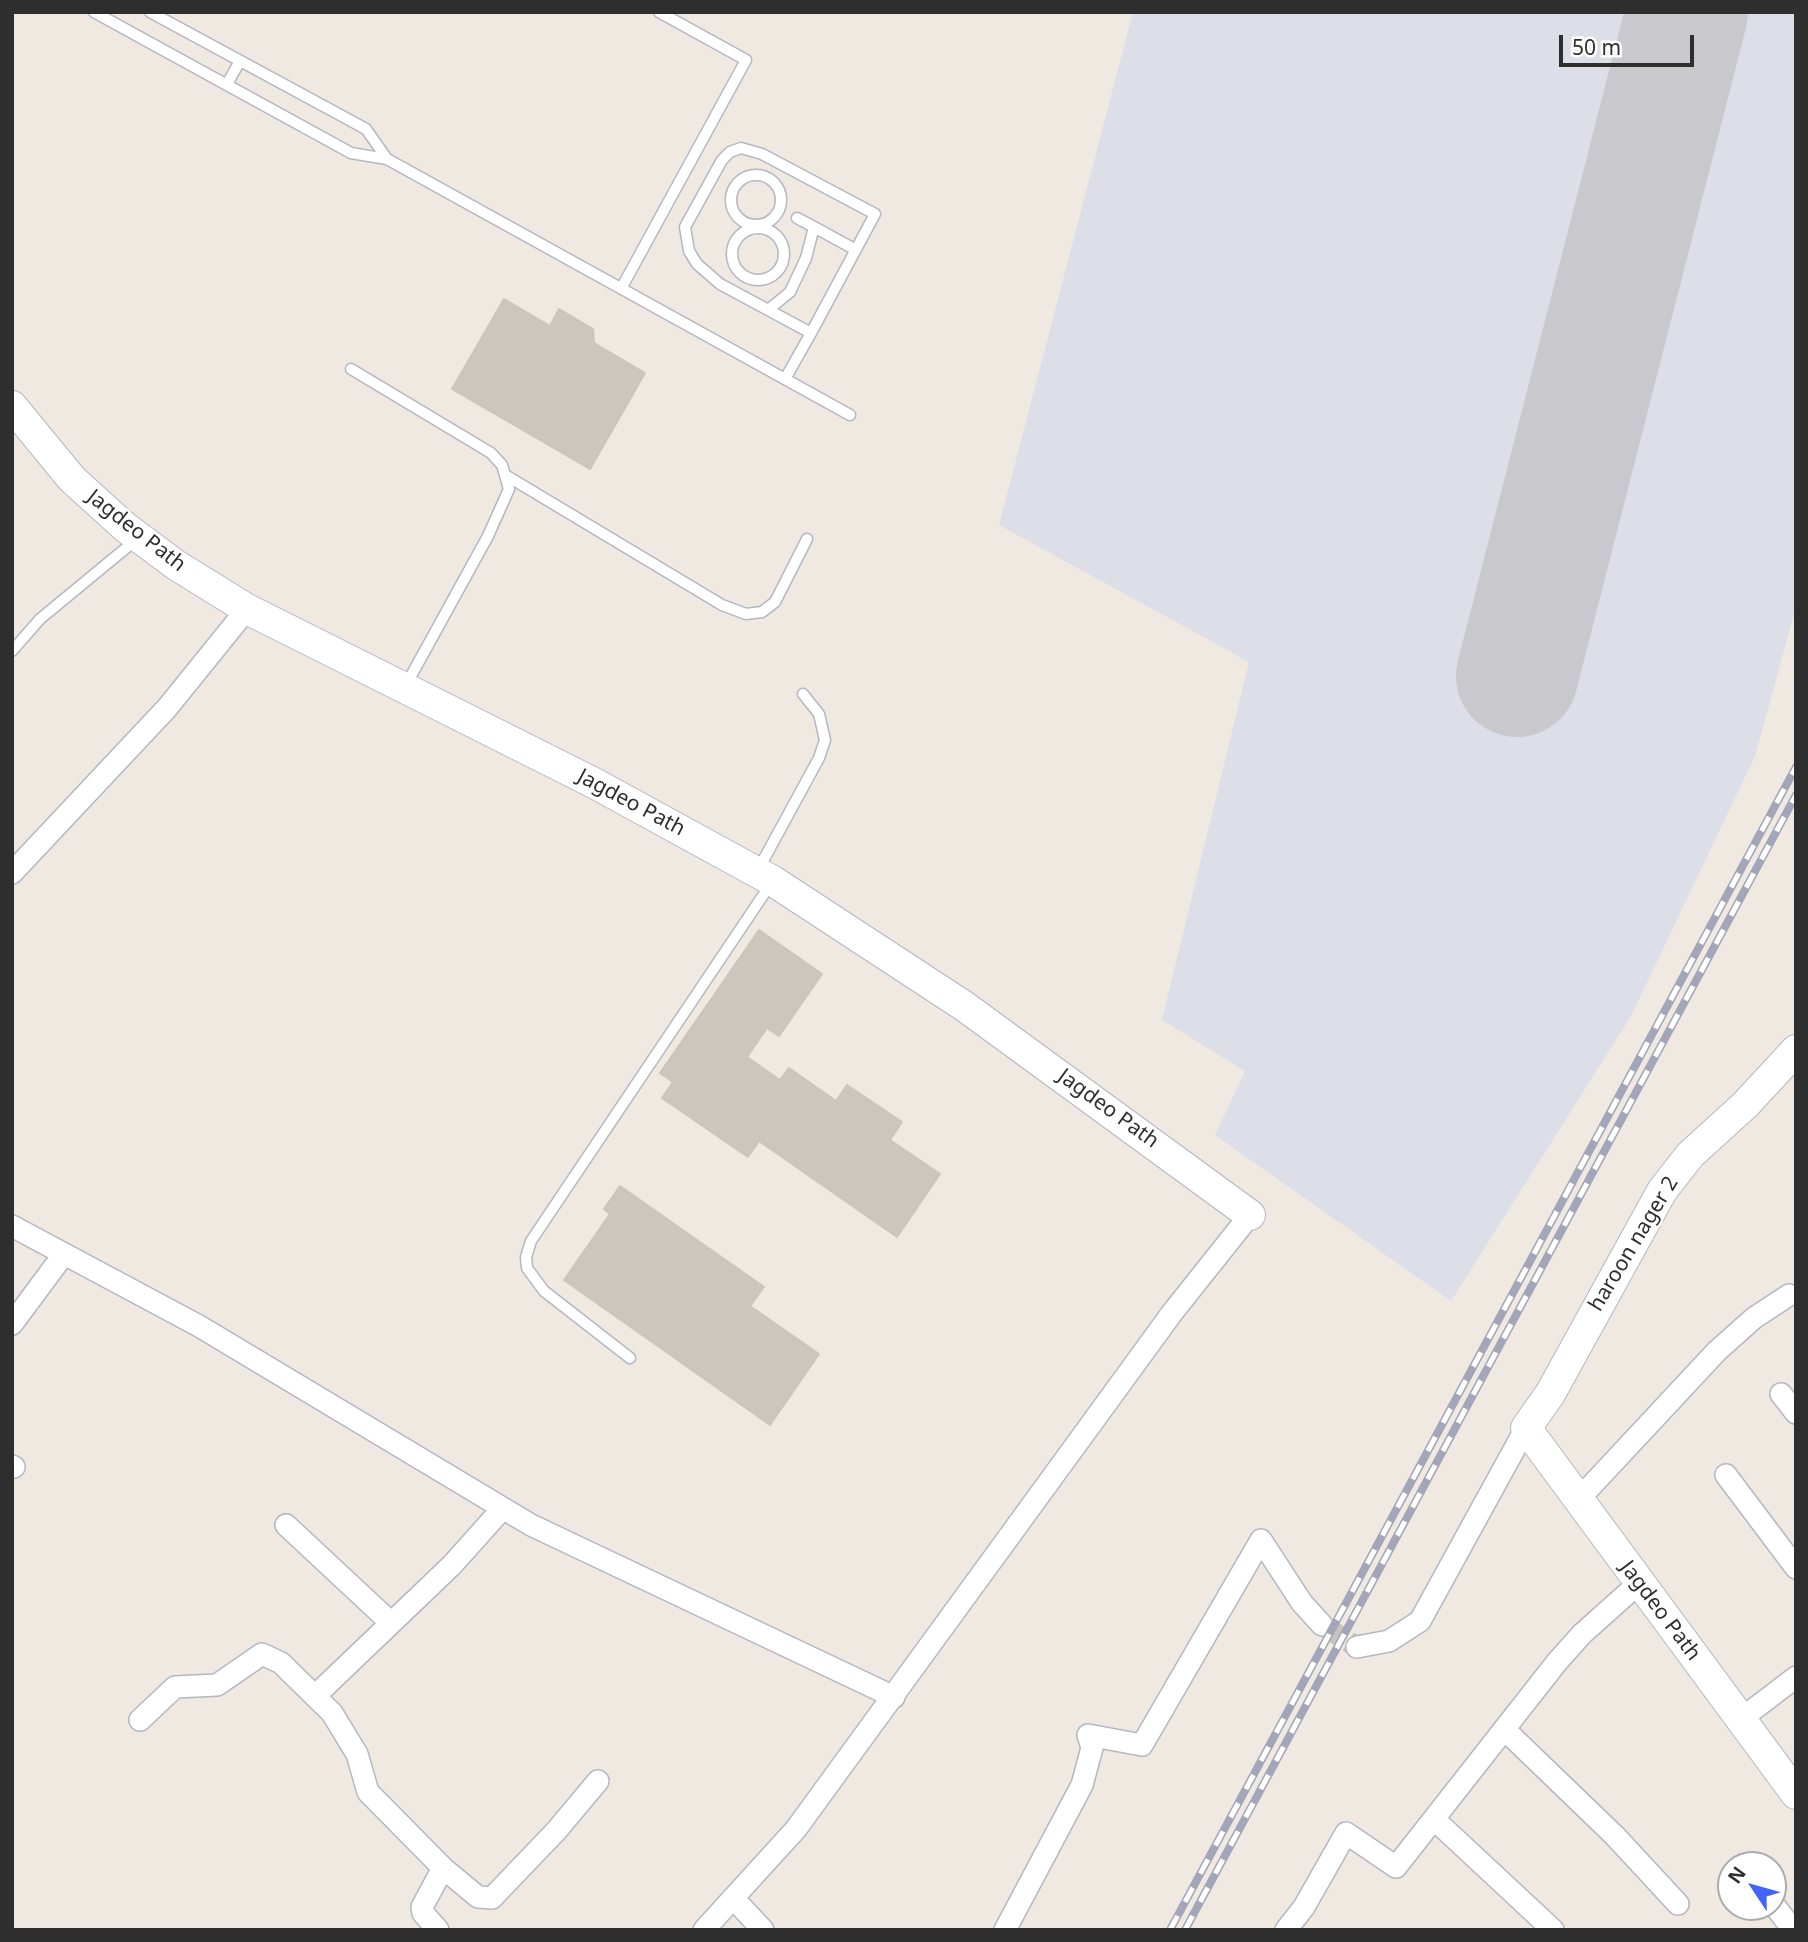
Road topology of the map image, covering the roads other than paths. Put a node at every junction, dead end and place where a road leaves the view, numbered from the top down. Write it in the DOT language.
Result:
graph roads {
  1 [pos="94,12"];
  2 [pos="150,12"];
  3 [pos="659,12"];
  4 [pos="240,61"];
  5 [pos="227,84"];
  6 [pos="387,159"];
  7 [pos="797,218"];
  8 [pos="756,226"];
  9 [pos="814,227"];
  10 [pos="856,250"];
  11 [pos="741,274"];
  12 [pos="622,287"];
  13 [pos="732,291"];
  14 [pos="768,310"];
  15 [pos="810,333"];
  16 [pos="351,369"];
  17 [pos="785,379"];
  18 [pos="12,406"];
  19 [pos="850,415"];
  20 [pos="507,477"];
  21 [pos="138,538"];
  22 [pos="807,539"];
  23 [pos="247,609"];
  24 [pos="12,651"];
  25 [pos="404,687"];
  26 [pos="803,694"];
  27 [pos="12,873"];
  28 [pos="765,877"];
  29 [pos="1796,1050"];
  30 [pos="1250,1215"];
  31 [pos="15,1232"];
  32 [pos="64,1254"];
  33 [pos="1789,1295"];
  34 [pos="12,1324"];
  35 [pos="631,1358"];
  36 [pos="1781,1394"];
  37 [pos="1796,1413"];
  38 [pos="1526,1428"];
  39 [pos="1726,1475"];
  40 [pos="1578,1500"];
  41 [pos="503,1508"];
  42 [pos="286,1525"];
  43 [pos="1796,1567"];
  44 [pos="1639,1583"];
  45 [pos="390,1622"];
  46 [pos="1322,1625"];
  47 [pos="1357,1647"];
  48 [pos="1796,1677"];
  49 [pos="316,1695"];
  50 [pos="894,1697"];
  51 [pos="1741,1718"];
  52 [pos="140,1720"];
  53 [pos="1504,1729"];
  54 [pos="598,1781"];
  55 [pos="1796,1794"];
  56 [pos="1435,1820"];
  57 [pos="443,1868"];
  58 [pos="733,1898"];
  59 [pos="1678,1904"];
  60 [pos="438,1930"];
  61 [pos="704,1930"];
  62 [pos="763,1930"];
  63 [pos="1005,1930"];
  64 [pos="1286,1930"];
  65 [pos="1553,1930"];
  1 -- 5 [label="lane"];
  2 -- 4 [label="lane"];
  3 -- 12 [label="lane"];
  4 -- 5 [label="lane"];
  4 -- 6 [label="lane"];
  5 -- 6 [label="lane"];
  6 -- 12 [label="lane"];
  7 -- 9 [label="lane"];
  8 -- 8 [label="lane"];
  8 -- 11 [label="lane"];
  8 -- 11 [label="lane"];
  9 -- 10 [label="lane"];
  9 -- 14 [label="lane"];
  10 -- 13 [label="lane"];
  10 -- 15 [label="lane"];
  11 -- 13 [label="lane"];
  12 -- 17 [label="lane"];
  13 -- 14 [label="lane"];
  14 -- 15 [label="lane"];
  15 -- 17 [label="lane"];
  16 -- 20 [label="lane"];
  17 -- 19 [label="lane"];
  18 -- 21 [label="main road, Jagdeo Path"];
  20 -- 22 [label="lane"];
  20 -- 25 [label="lane"];
  21 -- 23 [label="main road, Jagdeo Path"];
  21 -- 24 [label="lane"];
  23 -- 25 [label="main road, Jagdeo Path"];
  23 -- 27 [label="street"];
  25 -- 28 [label="main road, Jagdeo Path"];
  26 -- 28 [label="lane"];
  28 -- 30 [label="main road, Jagdeo Path"];
  28 -- 35 [label="lane"];
  29 -- 38 [label="main road, haroon nager 2"];
  30 -- 50 [label="street"];
  31 -- 32 [label="street"];
  32 -- 34 [label="street"];
  32 -- 41 [label="street"];
  33 -- 40 [label="street"];
  36 -- 37 [label="street"];
  38 -- 40 [label="main road, Jagdeo Path"];
  38 -- 47 [label="street"];
  39 -- 43 [label="street"];
  40 -- 44 [label="main road, Jagdeo Path"];
  41 -- 45 [label="street"];
  41 -- 50 [label="street"];
  42 -- 45 [label="street"];
  44 -- 51 [label="main road, Jagdeo Path"];
  44 -- 53 [label="street"];
  45 -- 49 [label="street"];
  46 -- 63 [label="street"];
  48 -- 51 [label="street"];
  49 -- 52 [label="street"];
  49 -- 57 [label="street"];
  50 -- 58 [label="street"];
  51 -- 55 [label="main road, Jagdeo Path"];
  53 -- 56 [label="street"];
  53 -- 59 [label="street"];
  54 -- 57 [label="street"];
  56 -- 64 [label="street"];
  56 -- 65 [label="street"];
  57 -- 60 [label="street"];
  58 -- 61 [label="street"];
  58 -- 62 [label="street"];
}
